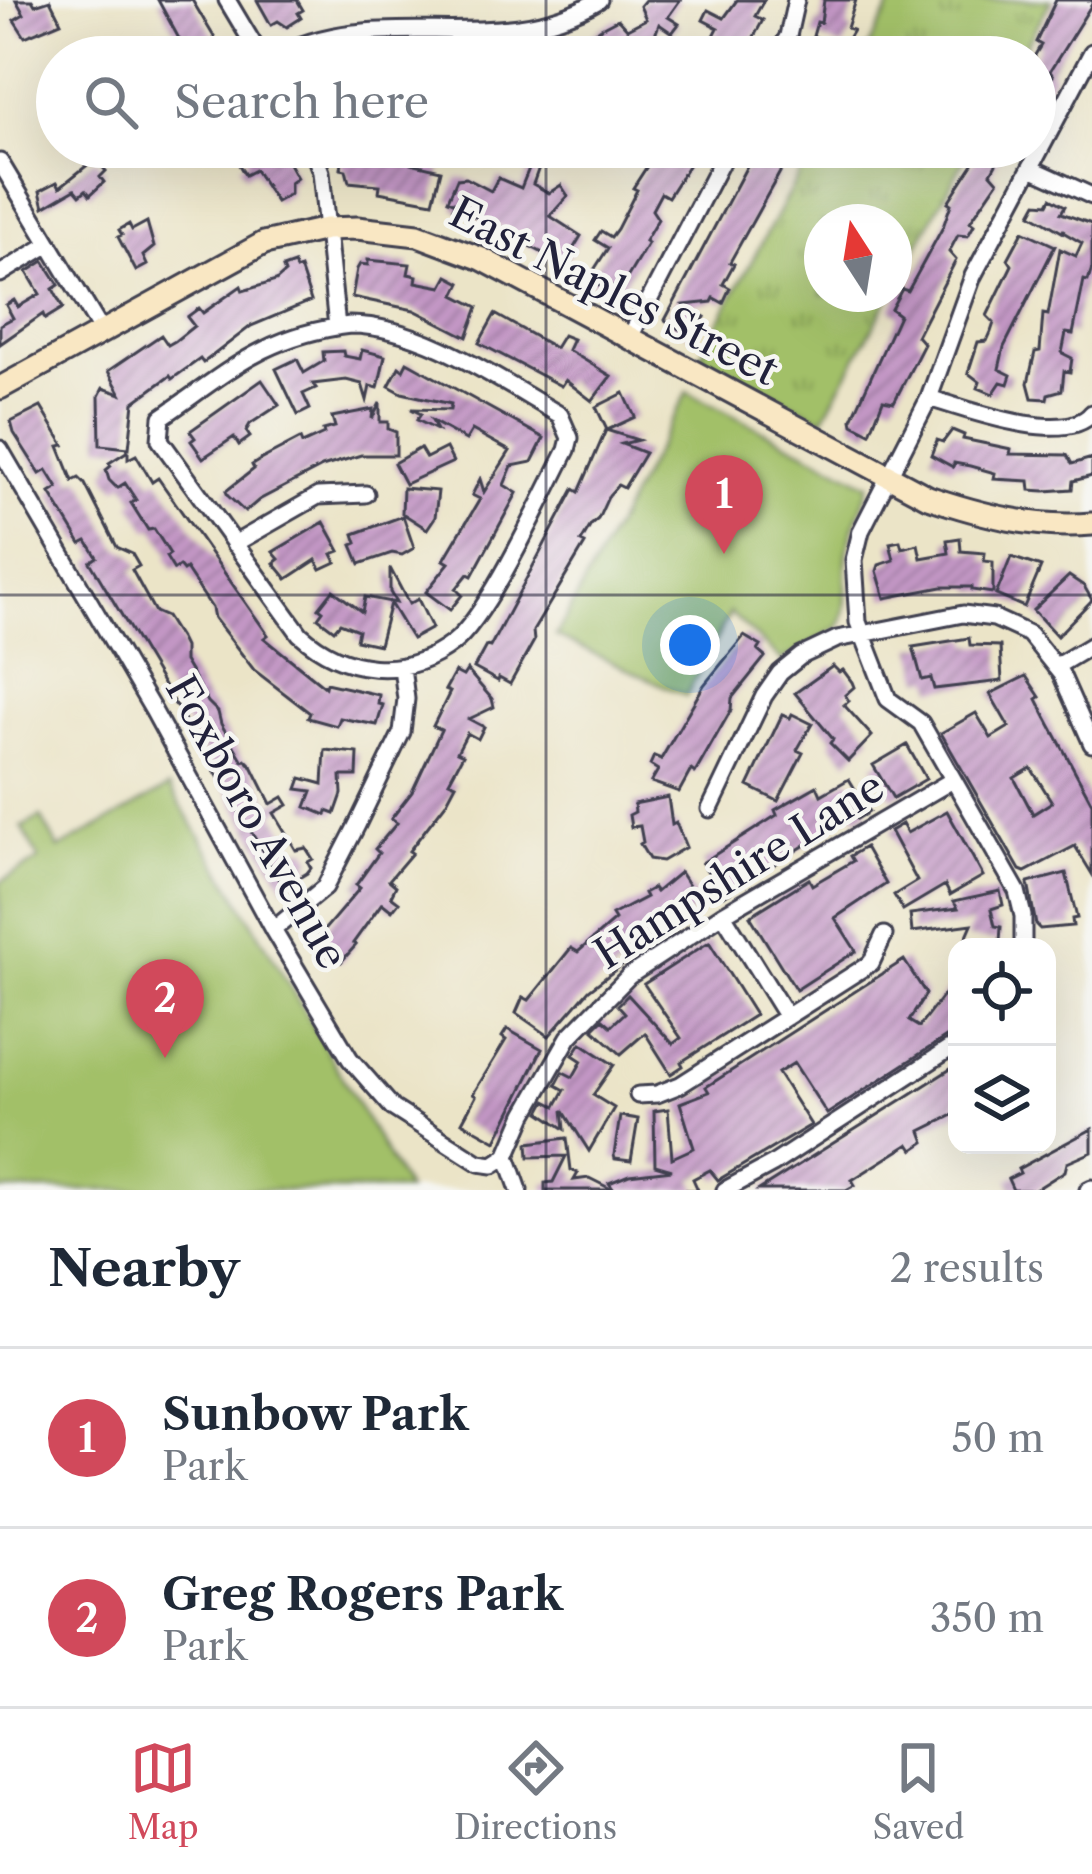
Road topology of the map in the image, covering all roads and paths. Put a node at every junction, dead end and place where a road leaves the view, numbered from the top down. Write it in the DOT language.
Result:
graph roads {
  1 [pos="227,0"];
  2 [pos="599,0"];
  3 [pos="796,0"];
  4 [pos="248,36"];
  5 [pos="317,36"];
  6 [pos="788,36"];
  7 [pos="1091,55"];
  8 [pos="1056,124"];
  9 [pos="0,162"];
  10 [pos="320,168"];
  11 [pos="718,168"];
  12 [pos="1033,169"];
  13 [pos="1092,196"];
  14 [pos="326,229"];
  15 [pos="50,244"];
  16 [pos="0,274"];
  17 [pos="337,327"];
  18 [pos="102,332"];
  19 [pos="630,337"];
  20 [pos="0,388"];
  21 [pos="929,398"];
  22 [pos="1092,413"];
  23 [pos="0,449"];
  24 [pos="890,479"];
  25 [pos="366,494"];
  26 [pos="1092,524"];
  27 [pos="234,544"];
  28 [pos="862,632"];
  29 [pos="1092,645"];
  30 [pos="402,667"];
  31 [pos="1055,667"];
  32 [pos="1092,744"];
  33 [pos="951,781"];
  34 [pos="710,809"];
  35 [pos="723,914"];
  36 [pos="273,930"];
  37 [pos="884,934"];
  38 [pos="1023,938"];
  39 [pos="787,1017"];
  40 [pos="954,1046"];
  41 [pos="638,1095"];
  42 [pos="507,1156"];
  43 [pos="519,1190"];
  44 [pos="725,1190"];
  1 -- 4 [label="street"];
  2 -- 5 [label="street"];
  3 -- 6 [label="street"];
  7 -- 8 [label="street"];
  9 -- 15 [label="street"];
  10 -- 14 [label="street"];
  11 -- 19 [label="street"];
  12 -- 13 [label="street"];
  12 -- 21 [label="street"];
  14 -- 17 [label="street"];
  14 -- 18 [label="street, East Naples Street"];
  14 -- 19 [label="street, East Naples Street"];
  15 -- 16 [label="street"];
  15 -- 18 [label="street"];
  17 -- 27 [label="street"];
  17 -- 30 [label="street"];
  18 -- 20 [label="street, East Naples Street"];
  19 -- 24 [label="street, East Naples Street"];
  21 -- 22 [label="street"];
  21 -- 24 [label="street"];
  23 -- 36 [label="street, Foxboro Avenue"];
  24 -- 26 [label="street, East Naples Street"];
  24 -- 28 [label="street"];
  25 -- 27 [label="street"];
  27 -- 30 [label="street"];
  28 -- 31 [label="street"];
  28 -- 33 [label="street"];
  28 -- 34 [label="street"];
  29 -- 31 [label="street"];
  30 -- 36 [label="street"];
  31 -- 32 [label="street"];
  33 -- 35 [label="street, Hampshire Lane"];
  33 -- 38 [label="street"];
  35 -- 39 [label="street"];
  35 -- 42 [label="street, Hampshire Lane"];
  36 -- 42 [label="street, Foxboro Avenue"];
  37 -- 39 [label="street"];
  39 -- 41 [label="street"];
  40 -- 44 [label="street"];
  42 -- 43 [label="street"];
}
